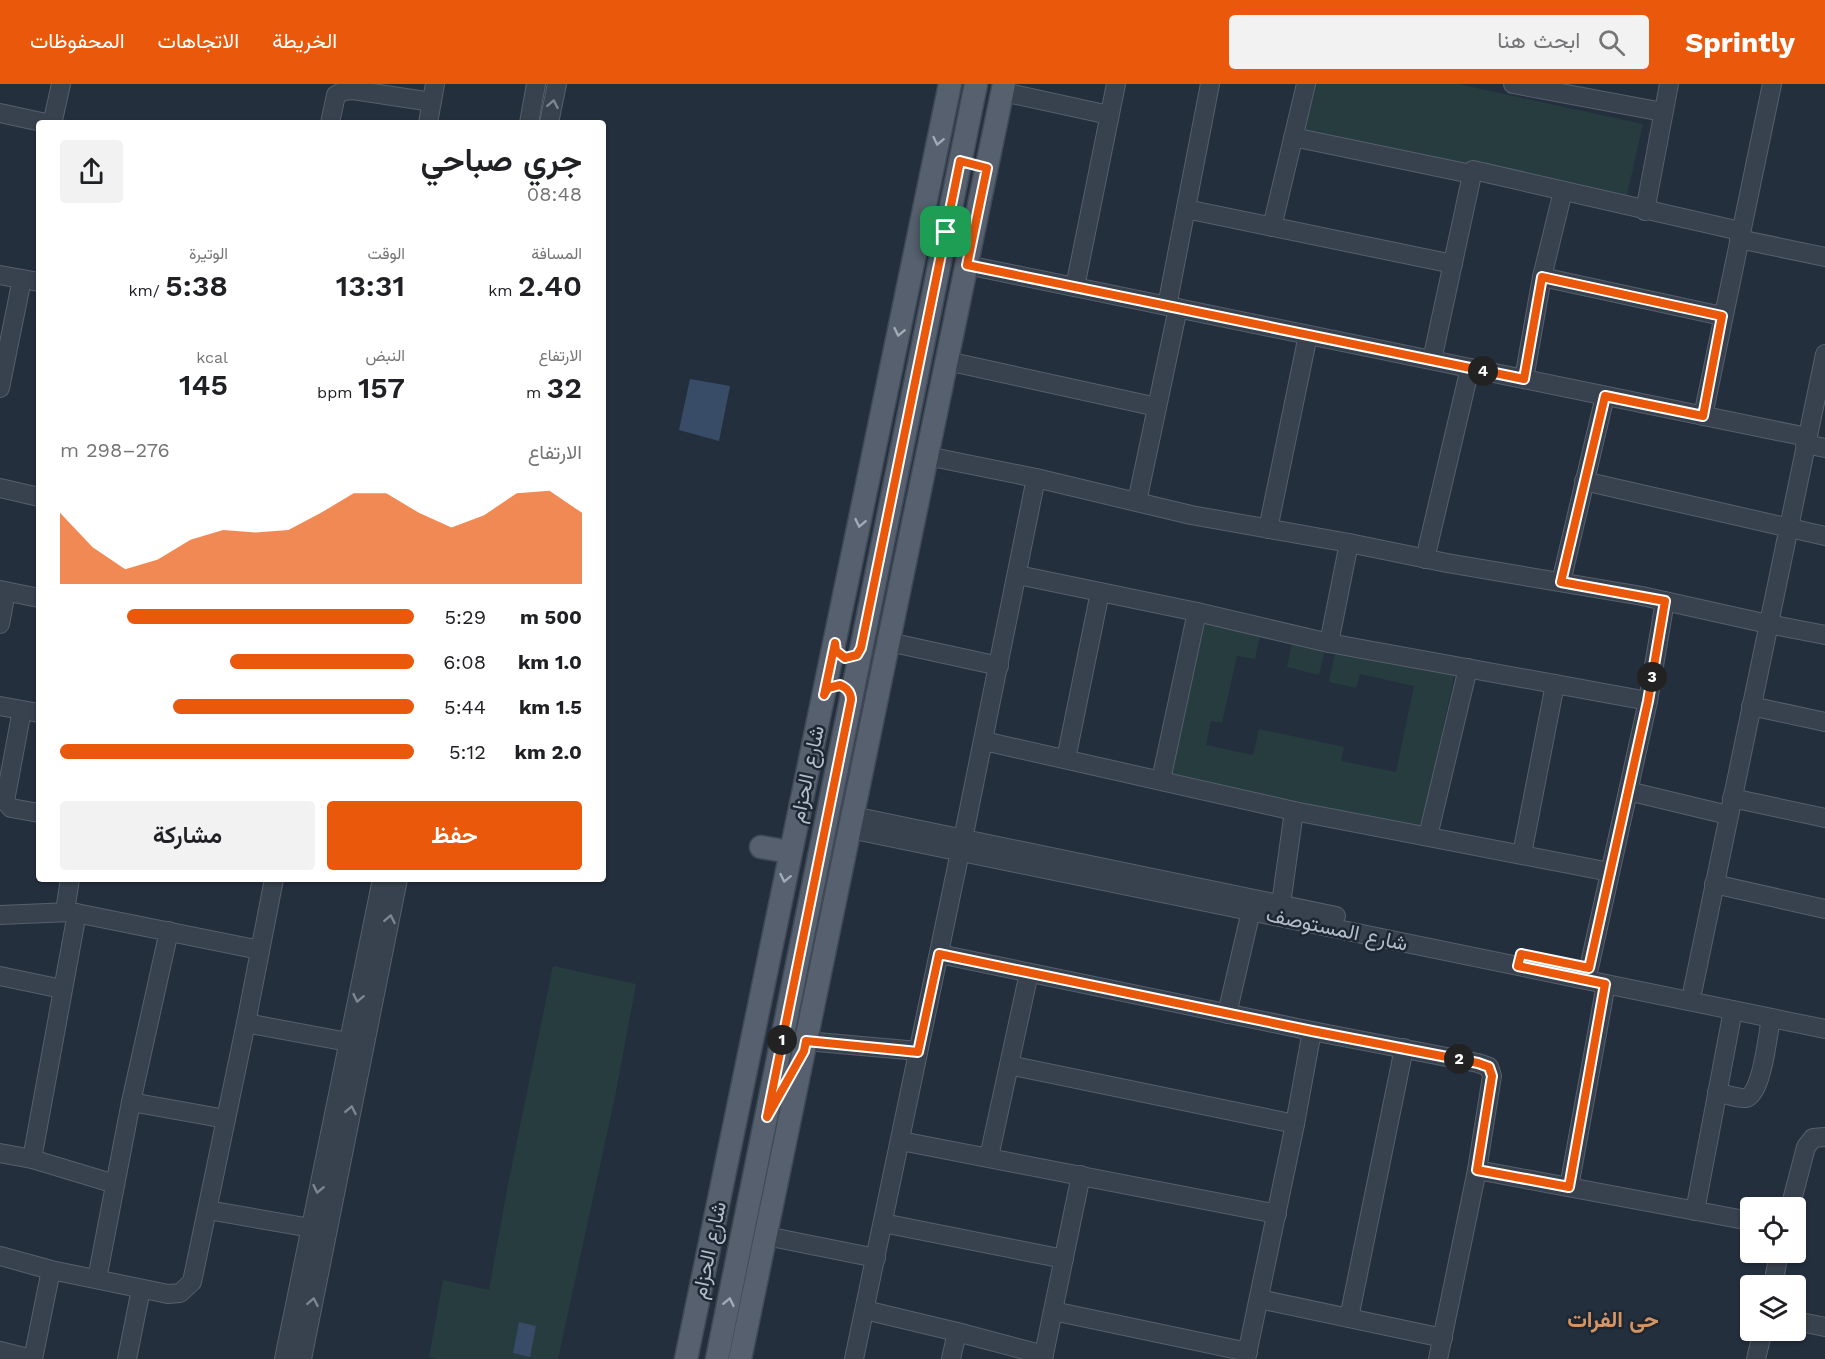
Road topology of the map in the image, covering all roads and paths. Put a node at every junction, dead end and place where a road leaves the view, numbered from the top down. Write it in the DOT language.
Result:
graph roads {
  1 [pos="61,84"];
  2 [pos="435,84"];
  3 [pos="536,84"];
  4 [pos="557,84"];
  5 [pos="950,84"];
  6 [pos="976,84"];
  7 [pos="1116,84"];
  8 [pos="1210,84"];
  9 [pos="1306,84"];
  10 [pos="1513,84"];
  11 [pos="1669,84"];
  12 [pos="1772,84"];
  13 [pos="1003,88"];
  14 [pos="432,102"];
  15 [pos="1663,112"];
  16 [pos="0,113"];
  17 [pos="1109,115"];
  18 [pos="53,120"];
  19 [pos="331,120"];
  20 [pos="429,120"];
  21 [pos="530,120"];
  22 [pos="550,120"];
  23 [pos="36,121"];
  24 [pos="1293,137"];
  25 [pos="960,161"];
  26 [pos="987,168"];
  27 [pos="1471,174"];
  28 [pos="1563,191"];
  29 [pos="1186,209"];
  30 [pos="1645,211"];
  31 [pos="1272,227"];
  32 [pos="1740,235"];
  33 [pos="1825,257"];
  34 [pos="1453,264"];
  35 [pos="967,265"];
  36 [pos="0,274"];
  37 [pos="1542,277"];
  38 [pos="31,281"];
  39 [pos="1075,287"];
  40 [pos="1172,307"];
  41 [pos="1722,316"];
  42 [pos="1308,335"];
  43 [pos="1825,354"];
  44 [pos="1432,360"];
  45 [pos="947,361"];
  46 [pos="1470,368"];
  47 [pos="1524,379"];
  48 [pos="0,388"];
  49 [pos="1605,396"];
  50 [pos="1157,407"];
  51 [pos="1703,416"];
  52 [pos="1806,441"];
  53 [pos="1825,448"];
  54 [pos="927,456"];
  55 [pos="1036,478"];
  56 [pos="1584,481"];
  57 [pos="0,488"];
  58 [pos="36,496"];
  59 [pos="1137,502"];
  60 [pos="889,515"];
  61 [pos="914,522"];
  62 [pos="1788,528"];
  63 [pos="1268,529"];
  64 [pos="1825,536"];
  65 [pos="1349,543"];
  66 [pos="1425,559"];
  67 [pos="1017,575"];
  68 [pos="1561,582"];
  69 [pos="3,591"];
  70 [pos="1100,592"];
  71 [pos="36,597"];
  72 [pos="1665,601"];
  73 [pos="1197,612"];
  74 [pos="0,624"];
  75 [pos="1768,624"];
  76 [pos="1825,634"];
  77 [pos="888,642"];
  78 [pos="835,643"];
  79 [pos="1329,643"];
  80 [pos="861,648"];
  81 [pos="999,666"];
  82 [pos="1468,668"];
  83 [pos="1555,684"];
  84 [pos="824,695"];
  85 [pos="851,700"];
  86 [pos="1648,701"];
  87 [pos="0,706"];
  88 [pos="1751,706"];
  89 [pos="31,712"];
  90 [pos="1825,722"];
  91 [pos="984,741"];
  92 [pos="1065,759"];
  93 [pos="1161,780"];
  94 [pos="1628,791"];
  95 [pos="1730,806"];
  96 [pos="1294,810"];
  97 [pos="36,812"];
  98 [pos="1825,818"];
  99 [pos="851,822"];
  100 [pos="1428,836"];
  101 [pos="962,845"];
  102 [pos="761,848"];
  103 [pos="790,852"];
  104 [pos="1522,854"];
  105 [pos="1610,872"];
  106 [pos="70,882"];
  107 [pos="273,882"];
  108 [pos="382,882"];
  109 [pos="397,882"];
  110 [pos="1714,884"];
  111 [pos="1170,888"];
  112 [pos="1281,904"];
  113 [pos="1825,909"];
  114 [pos="1251,911"];
  115 [pos="71,912"];
  116 [pos="0,915"];
  117 [pos="169,931"];
  118 [pos="260,950"];
  119 [pos="939,954"];
  120 [pos="374,956"];
  121 [pos="1520,960"];
  122 [pos="1589,968"];
  123 [pos="1029,973"];
  124 [pos="0,976"];
  125 [pos="1605,984"];
  126 [pos="62,988"];
  127 [pos="1693,990"];
  128 [pos="1733,1010"];
  129 [pos="1227,1014"];
  130 [pos="1825,1017"];
  131 [pos="1771,1018"];
  132 [pos="246,1023"];
  133 [pos="1825,1029"];
  134 [pos="1312,1031"];
  135 [pos="348,1042"];
  136 [pos="805,1046"];
  137 [pos="1404,1048"];
  138 [pos="918,1052"];
  139 [pos="1009,1065"];
  140 [pos="1717,1092"];
  141 [pos="131,1102"];
  142 [pos="767,1117"];
  143 [pos="226,1119"];
  144 [pos="1295,1124"];
  145 [pos="1825,1137"];
  146 [pos="901,1141"];
  147 [pos="0,1153"];
  148 [pos="989,1157"];
  149 [pos="32,1159"];
  150 [pos="1477,1170"];
  151 [pos="1081,1176"];
  152 [pos="115,1184"];
  153 [pos="1569,1187"];
  154 [pos="1793,1197"];
  155 [pos="208,1210"];
  156 [pos="1695,1211"];
  157 [pos="1277,1214"];
  158 [pos="1740,1219"];
  159 [pos="883,1223"];
  160 [pos="311,1228"];
  161 [pos="766,1236"];
  162 [pos="0,1256"];
  163 [pos="876,1258"];
  164 [pos="1064,1259"];
  165 [pos="51,1270"];
  166 [pos="97,1280"];
  167 [pos="141,1288"];
  168 [pos="1259,1299"];
  169 [pos="865,1310"];
  170 [pos="1053,1311"];
  171 [pos="1349,1318"];
  172 [pos="1806,1323"];
  173 [pos="1825,1327"];
  174 [pos="957,1332"];
  175 [pos="692,1333"];
  176 [pos="722,1337"];
  177 [pos="1443,1338"];
  178 [pos="1760,1341"];
  179 [pos="0,1351"];
  180 [pos="1247,1355"];
  181 [pos="1044,1357"];
  182 [pos="32,1359"];
  183 [pos="127,1359"];
  184 [pos="284,1359"];
  185 [pos="302,1359"];
  186 [pos="686,1359"];
  187 [pos="717,1359"];
  188 [pos="740,1359"];
  189 [pos="854,1359"];
  190 [pos="951,1359"];
  191 [pos="1438,1359"];
  192 [pos="1756,1359"];
  1 -- 18 [label="street"];
  2 -- 14 [label="street"];
  3 -- 21 [label="street"];
  22 -- 4 [label="street, one-way"];
  5 -- 78 [label="main road, شارع الحزام, one-way"];
  6 -- 25 [label="main road, شارع الحزام"];
  7 -- 17 [label="street"];
  8 -- 29 [label="street"];
  9 -- 24 [label="street"];
  10 -- 15 [label="street"];
  11 -- 15 [label="street"];
  12 -- 32 [label="street"];
  13 -- 17 [label="street"];
  13 -- 26 [label="main road"];
  14 -- 19 [label="street"];
  14 -- 20 [label="street"];
  15 -- 30 [label="street"];
  16 -- 23 [label="street"];
  17 -- 39 [label="street"];
  24 -- 27 [label="street"];
  24 -- 31 [label="street"];
  25 -- 26 [label="main road"];
  25 -- 60 [label="main road, شارع الحزام"];
  26 -- 35 [label="main road"];
  27 -- 28 [label="street"];
  27 -- 34 [label="street"];
  28 -- 30 [label="street"];
  28 -- 37 [label="street"];
  29 -- 31 [label="street"];
  29 -- 40 [label="street"];
  30 -- 32 [label="street"];
  31 -- 34 [label="street"];
  32 -- 33 [label="street"];
  32 -- 41 [label="street"];
  34 -- 44 [label="street"];
  35 -- 39 [label="street"];
  35 -- 45 [label="main road"];
  36 -- 38 [label="street"];
  37 -- 41 [label="street"];
  37 -- 47 [label="street"];
  38 -- 48 [label="street"];
  39 -- 40 [label="street"];
  40 -- 42 [label="street"];
  40 -- 50 [label="street"];
  41 -- 51 [label="street"];
  42 -- 44 [label="street"];
  42 -- 63 [label="street"];
  43 -- 52 [label="street"];
  44 -- 46 [label="street"];
  45 -- 50 [label="street"];
  45 -- 54 [label="main road"];
  46 -- 47 [label="street"];
  46 -- 66 [label="street"];
  47 -- 49 [label="street"];
  49 -- 51 [label="street"];
  49 -- 56 [label="street"];
  50 -- 59 [label="street"];
  51 -- 52 [label="street"];
  52 -- 53 [label="street"];
  52 -- 62 [label="street"];
  54 -- 55 [label="street"];
  54 -- 61 [label="main road"];
  55 -- 59 [label="street"];
  55 -- 67 [label="street"];
  56 -- 62 [label="street"];
  56 -- 68 [label="street"];
  57 -- 58 [label="street"];
  59 -- 63 [label="street"];
  60 -- 61 [label="main road"];
  60 -- 80 [label="main road, شارع الحزام"];
  61 -- 77 [label="main road"];
  62 -- 64 [label="street"];
  62 -- 75 [label="street"];
  63 -- 65 [label="street"];
  65 -- 66 [label="street"];
  65 -- 79 [label="street"];
  66 -- 68 [label="street"];
  67 -- 70 [label="street"];
  67 -- 81 [label="street"];
  68 -- 72 [label="street"];
  69 -- 71 [label="street"];
  69 -- 74 [label="street"];
  70 -- 73 [label="street"];
  70 -- 92 [label="street"];
  72 -- 75 [label="street"];
  72 -- 86 [label="street"];
  73 -- 79 [label="street"];
  73 -- 93 [label="street"];
  75 -- 76 [label="street"];
  75 -- 88 [label="street"];
  77 -- 81 [label="street"];
  77 -- 99 [label="main road"];
  78 -- 80 [label="main road"];
  78 -- 84 [label="main road, شارع الحزام"];
  79 -- 82 [label="street"];
  80 -- 85 [label="main road, شارع الحزام"];
  81 -- 91 [label="street"];
  82 -- 83 [label="street"];
  82 -- 100 [label="street"];
  83 -- 86 [label="street"];
  83 -- 104 [label="street"];
  84 -- 85 [label="main road"];
  84 -- 103 [label="main road, شارع الحزام"];
  85 -- 142 [label="main road, شارع الحزام"];
  86 -- 94 [label="street"];
  87 -- 89 [label="street"];
  88 -- 90 [label="street"];
  88 -- 95 [label="street"];
  89 -- 97 [label="street"];
  91 -- 92 [label="street"];
  91 -- 101 [label="street"];
  92 -- 93 [label="street"];
  93 -- 96 [label="street"];
  94 -- 95 [label="street"];
  94 -- 105 [label="street"];
  95 -- 98 [label="street"];
  95 -- 110 [label="street"];
  96 -- 100 [label="street"];
  96 -- 112 [label="street"];
  99 -- 101 [label="street, شارع المستوصف"];
  99 -- 136 [label="main road"];
  100 -- 104 [label="street"];
  101 -- 111 [label="street, شارع المستوصف"];
  101 -- 119 [label="street"];
  102 -- 103 [label="main road"];
  103 -- 175 [label="main road, شارع الحزام, one-way"];
  104 -- 105 [label="street"];
  105 -- 122 [label="street"];
  106 -- 115 [label="street"];
  107 -- 118 [label="street"];
  108 -- 120 [label="street"];
  120 -- 109 [label="street, one-way"];
  110 -- 113 [label="street"];
  110 -- 127 [label="street"];
  111 -- 112 [label="street, شارع المستوصف"];
  111 -- 114 [label="street, شارع المستوصف"];
  112 -- 121 [label="street, شارع المستوصف"];
  114 -- 121 [label="street, شارع المستوصف"];
  114 -- 129 [label="street"];
  115 -- 116 [label="street"];
  115 -- 117 [label="street"];
  115 -- 126 [label="street"];
  117 -- 118 [label="street"];
  117 -- 141 [label="street"];
  118 -- 132 [label="street"];
  119 -- 123 [label="street"];
  119 -- 138 [label="street"];
  120 -- 135 [label="street, one-way"];
  185 -- 120 [label="street, one-way"];
  121 -- 122 [label="street, شارع المستوصف"];
  121 -- 125 [label="street, شارع المستوصف"];
  122 -- 127 [label="street, شارع المستوصف"];
  123 -- 129 [label="street"];
  123 -- 139 [label="street"];
  124 -- 126 [label="street"];
  125 -- 128 [label="street, شارع المستوصف"];
  125 -- 153 [label="street"];
  126 -- 149 [label="street"];
  127 -- 130 [label="street, شارع المستوصف"];
  128 -- 131 [label="street, شارع المستوصف"];
  128 -- 140 [label="street"];
  129 -- 134 [label="street"];
  131 -- 133 [label="street, شارع المستوصف"];
  131 -- 140 [label="street"];
  132 -- 135 [label="street"];
  132 -- 143 [label="street"];
  134 -- 137 [label="street"];
  134 -- 144 [label="street"];
  135 -- 160 [label="street, one-way"];
  136 -- 138 [label="street"];
  136 -- 142 [label="main road"];
  136 -- 161 [label="main road"];
  137 -- 150 [label="street"];
  137 -- 171 [label="street"];
  138 -- 146 [label="street"];
  139 -- 144 [label="street"];
  139 -- 148 [label="street"];
  140 -- 156 [label="street"];
  141 -- 143 [label="street"];
  141 -- 152 [label="street"];
  176 -- 142 [label="main road, شارع الحزام, one-way"];
  143 -- 155 [label="street"];
  144 -- 157 [label="street"];
  145 -- 154 [label="street"];
  146 -- 148 [label="street"];
  146 -- 159 [label="street"];
  147 -- 149 [label="street"];
  148 -- 151 [label="street"];
  149 -- 152 [label="street"];
  150 -- 153 [label="street"];
  150 -- 177 [label="street"];
  151 -- 157 [label="street"];
  151 -- 164 [label="street"];
  152 -- 166 [label="street"];
  153 -- 156 [label="street"];
  155 -- 160 [label="street"];
  155 -- 167 [label="street"];
  156 -- 158 [label="street"];
  157 -- 168 [label="street"];
  159 -- 163 [label="street"];
  159 -- 164 [label="street"];
  160 -- 184 [label="street"];
  161 -- 163 [label="street"];
  161 -- 188 [label="main road"];
  162 -- 165 [label="street"];
  163 -- 169 [label="street"];
  164 -- 170 [label="street"];
  165 -- 166 [label="street"];
  165 -- 182 [label="street"];
  166 -- 167 [label="street"];
  167 -- 183 [label="street"];
  168 -- 171 [label="street"];
  168 -- 180 [label="street"];
  169 -- 174 [label="street"];
  169 -- 189 [label="street"];
  170 -- 180 [label="street"];
  170 -- 181 [label="street"];
  171 -- 177 [label="street"];
  172 -- 173 [label="street"];
  174 -- 181 [label="street"];
  174 -- 190 [label="street"];
  175 -- 176 [label="main road"];
  175 -- 186 [label="main road, شارع الحزام"];
  176 -- 187 [label="main road, شارع الحزام"];
  177 -- 191 [label="street"];
  178 -- 192 [label="street"];
  179 -- 182 [label="street"];
}
